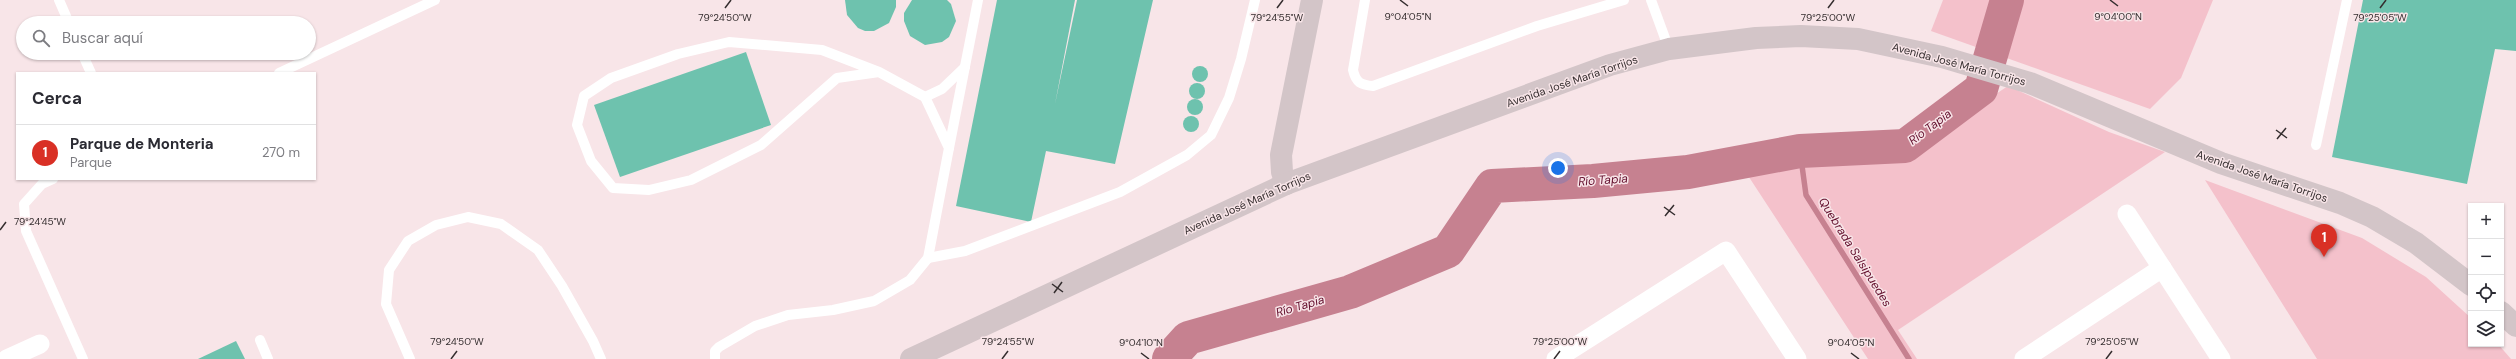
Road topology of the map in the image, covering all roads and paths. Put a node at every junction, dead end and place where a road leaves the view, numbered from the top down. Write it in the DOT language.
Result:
graph roads {
  1 [pos="59,0"];
  2 [pos="435,0"];
  3 [pos="978,0"];
  4 [pos="1255,0"];
  5 [pos="1312,0"];
  6 [pos="1365,0"];
  7 [pos="1624,0"];
  8 [pos="1651,0"];
  9 [pos="2347,0"];
  10 [pos="66,16"];
  11 [pos="1669,49"];
  12 [pos="316,56"];
  13 [pos="85,60"];
  14 [pos="307,60"];
  15 [pos="965,67"];
  16 [pos="91,72"];
  17 [pos="281,72"];
  18 [pos="879,72"];
  19 [pos="925,97"];
  20 [pos="2316,145"];
  21 [pos="949,148"];
  22 [pos="51,180"];
  23 [pos="1286,184"];
  24 [pos="2127,214"];
  25 [pos="928,258"];
  26 [pos="2162,268"];
  27 [pos="2468,283"];
  28 [pos="2504,315"];
  29 [pos="2516,326"];
  30 [pos="260,340"];
  31 [pos="40,344"];
  32 [pos="7,359"];
  33 [pos="83,359"];
  34 [pos="268,359"];
  35 [pos="410,359"];
  36 [pos="601,359"];
  37 [pos="715,359"];
  38 [pos="912,359"];
  39 [pos="1556,359"];
  40 [pos="1797,359"];
  41 [pos="2024,359"];
  42 [pos="2221,359"];
  1 -- 10 [label="lane"];
  2 -- 12 [label="lane"];
  3 -- 15 [label="lane"];
  4 -- 25 [label="lane"];
  5 -- 23 [label="main road"];
  6 -- 7 [label="lane"];
  8 -- 11 [label="lane"];
  9 -- 20 [label="lane"];
  11 -- 23 [label="main road, Avenida José María Torrijos"];
  11 -- 27 [label="main road, Avenida José María Torrijos"];
  13 -- 16 [label="lane"];
  14 -- 17 [label="lane"];
  15 -- 19 [label="lane"];
  15 -- 21 [label="lane"];
  18 -- 18 [label="lane"];
  18 -- 19 [label="lane"];
  19 -- 21 [label="lane"];
  21 -- 25 [label="lane"];
  22 -- 33 [label="lane"];
  23 -- 38 [label="main road, Avenida José María Torrijos"];
  24 -- 26 [label="street"];
  25 -- 37 [label="lane"];
  26 -- 41 [label="street"];
  26 -- 42 [label="street"];
  28 -- 29 [label="main road"];
  30 -- 34 [label="lane"];
  31 -- 32 [label="street"];
  35 -- 36 [label="lane"];
  39 -- 40 [label="street"];
}
